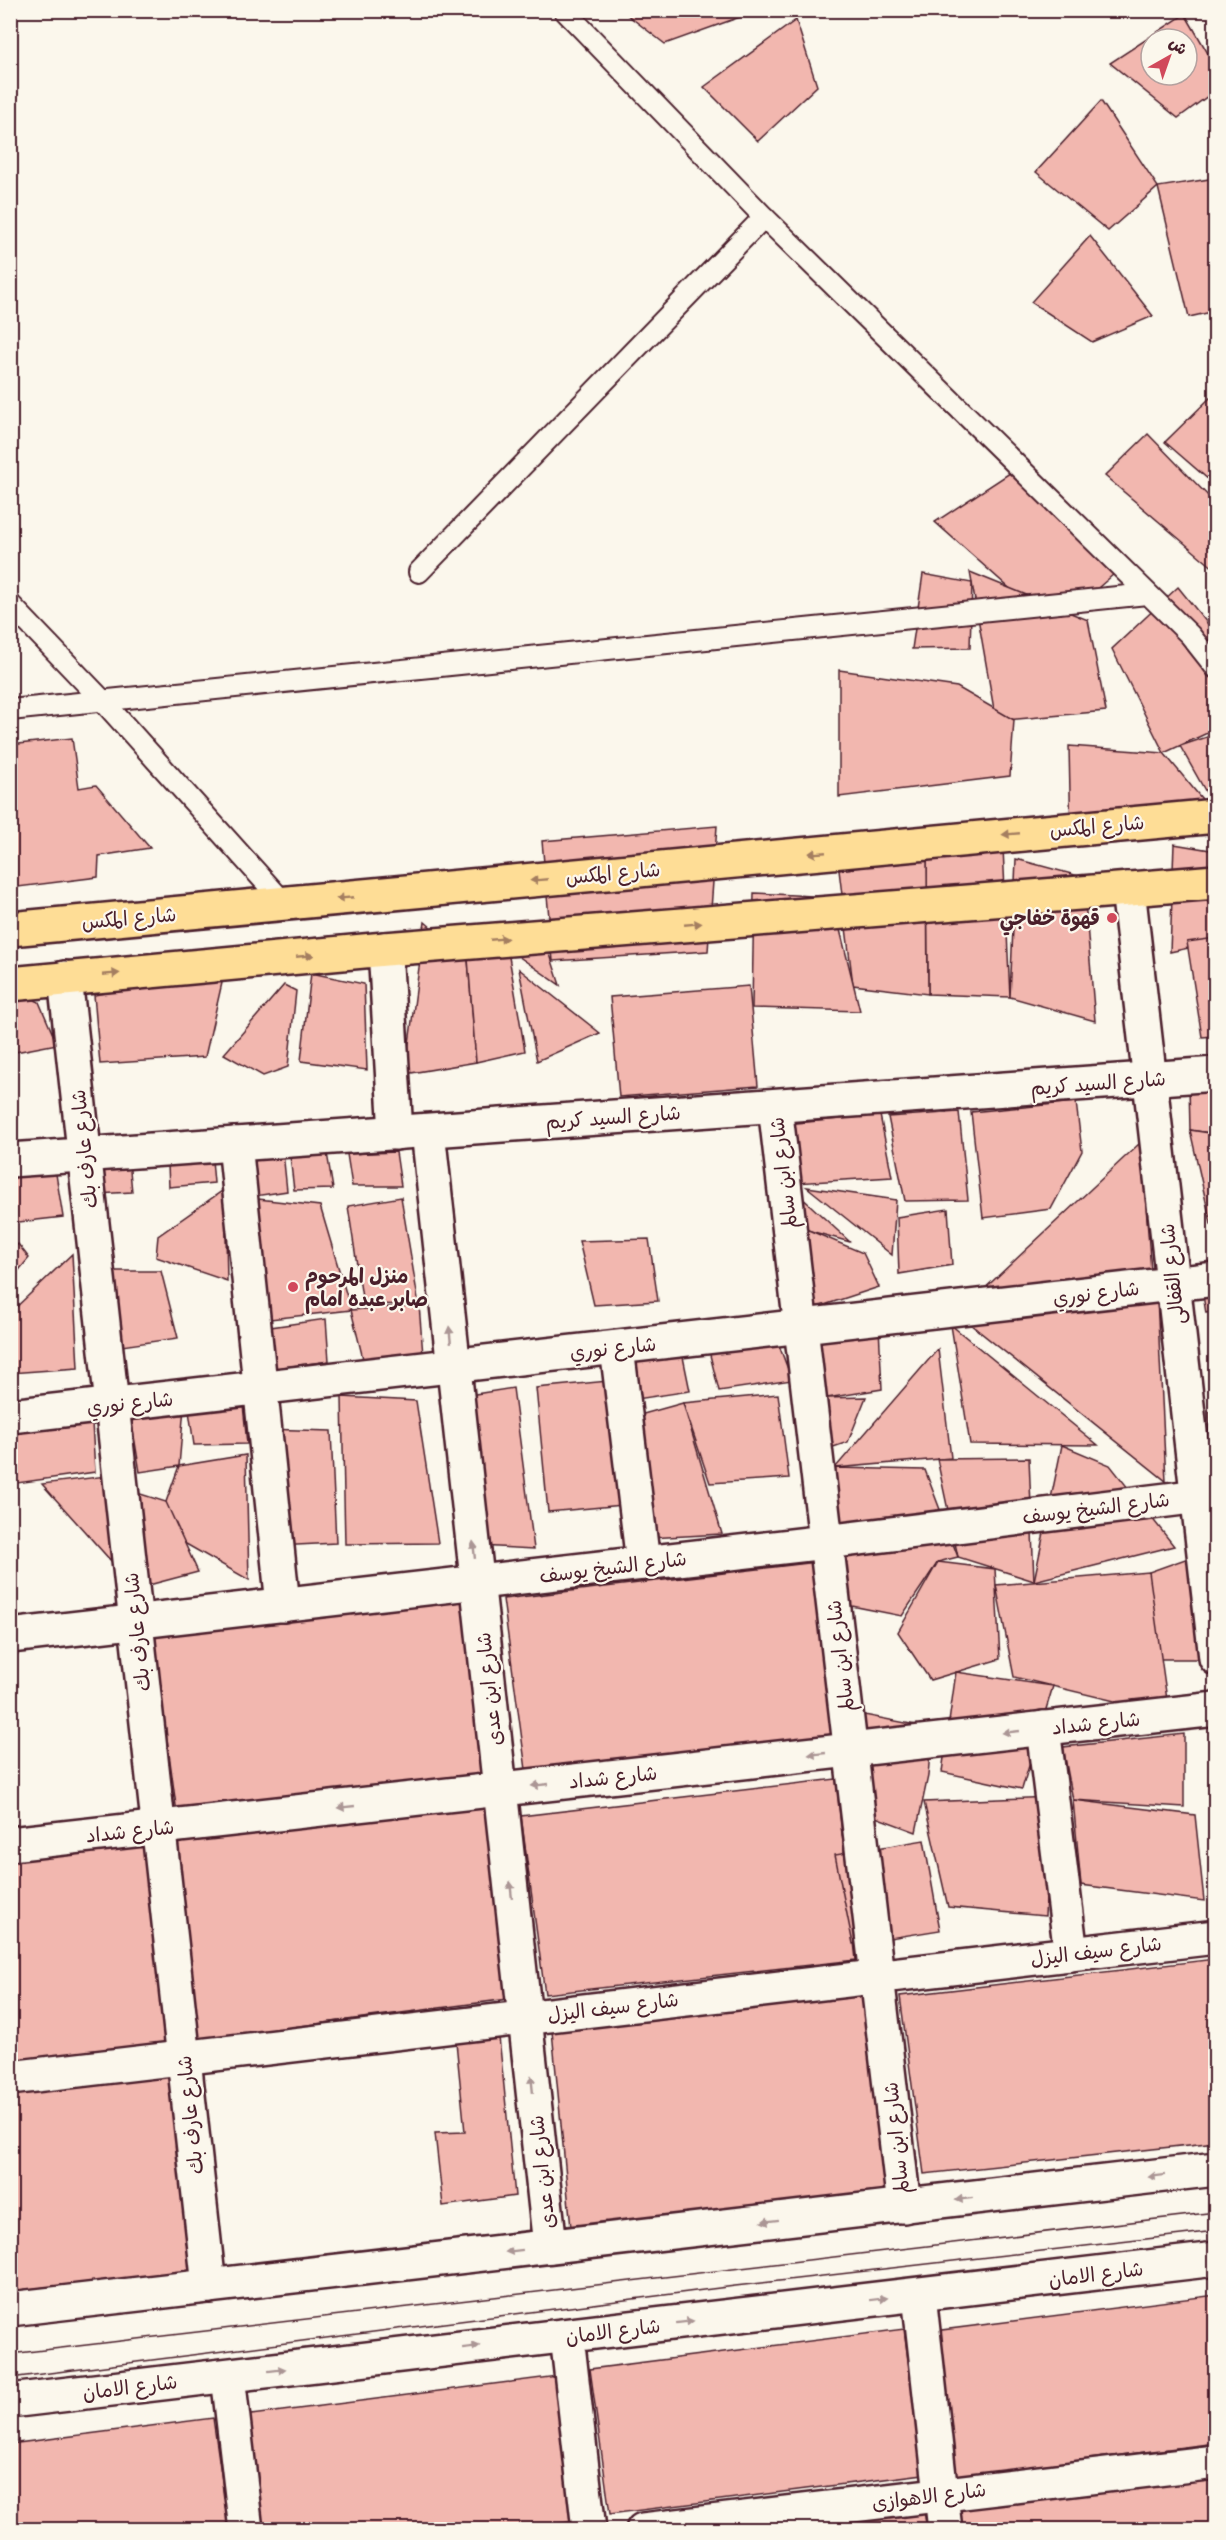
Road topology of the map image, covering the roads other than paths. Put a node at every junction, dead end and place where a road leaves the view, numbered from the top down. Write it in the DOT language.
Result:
graph roads {
  1 [pos="564,10"];
  2 [pos="764,217"];
  3 [pos="419,572"];
  4 [pos="1148,594"];
  5 [pos="10,604"];
  6 [pos="1215,668"];
  7 [pos="102,700"];
  8 [pos="10,710"];
  9 [pos="1215,816"];
  10 [pos="1215,882"];
  11 [pos="1128,889"];
  12 [pos="285,904"];
  13 [pos="10,929"];
  14 [pos="385,949"];
  15 [pos="65,978"];
  16 [pos="10,984"];
  17 [pos="1215,1074"];
  18 [pos="1150,1079"];
  19 [pos="775,1106"];
  20 [pos="428,1131"];
  21 [pos="396,1133"];
  22 [pos="236,1144"];
  23 [pos="84,1155"];
  24 [pos="10,1160"];
  25 [pos="1215,1279"];
  26 [pos="1173,1284"];
  27 [pos="801,1328"];
  28 [pos="617,1348"];
  29 [pos="454,1367"];
  30 [pos="261,1388"];
  31 [pos="112,1405"];
  32 [pos="10,1416"];
  33 [pos="1206,1495"];
  34 [pos="826,1542"];
  35 [pos="643,1563"];
  36 [pos="478,1582"];
  37 [pos="283,1605"];
  38 [pos="136,1622"];
  39 [pos="10,1636"];
  40 [pos="1215,1658"];
  41 [pos="1215,1709"];
  42 [pos="1043,1728"];
  43 [pos="851,1750"];
  44 [pos="500,1790"];
  45 [pos="159,1828"];
  46 [pos="10,1844"];
  47 [pos="1215,1937"];
  48 [pos="1071,1954"];
  49 [pos="877,1976"];
  50 [pos="525,2018"];
  51 [pos="184,2058"];
  52 [pos="10,2078"];
  53 [pos="1215,2169"];
  54 [pos="904,2206"];
  55 [pos="550,2247"];
  56 [pos="1215,2259"];
  57 [pos="209,2286"];
  58 [pos="919,2295"];
  59 [pos="10,2309"];
  60 [pos="567,2336"];
  61 [pos="228,2376"];
  62 [pos="10,2401"];
  63 [pos="1215,2462"];
  64 [pos="941,2494"];
  65 [pos="246,2529"];
  66 [pos="589,2529"];
  67 [pos="643,2529"];
  68 [pos="945,2529"];
  1 -- 2 [label="lane"];
  2 -- 3 [label="lane"];
  2 -- 4 [label="lane"];
  4 -- 6 [label="lane"];
  4 -- 7 [label="lane"];
  5 -- 7 [label="lane"];
  7 -- 8 [label="lane"];
  7 -- 12 [label="lane"];
  9 -- 12 [label="main road, شارع المكس, one-way"];
  10 -- 11 [label="main road"];
  14 -- 11 [label="main road, one-way"];
  11 -- 18 [label="street, شارع القفالى"];
  12 -- 13 [label="main road, شارع المكس"];
  15 -- 14 [label="main road, one-way"];
  14 -- 21 [label="street"];
  15 -- 16 [label="main road"];
  15 -- 23 [label="street, شارع عارف بك"];
  17 -- 18 [label="street, شارع السيد كريم"];
  18 -- 19 [label="street, شارع السيد كريم"];
  18 -- 26 [label="street, شارع القفالى"];
  19 -- 20 [label="street, شارع السيد كريم"];
  19 -- 27 [label="street, شارع ابن سالم"];
  20 -- 21 [label="street, شارع السيد كريم"];
  29 -- 20 [label="street, شارع ابن عدى, one-way"];
  21 -- 22 [label="street, شارع السيد كريم"];
  22 -- 23 [label="street, شارع السيد كريم"];
  22 -- 30 [label="street"];
  23 -- 24 [label="street, شارع السيد كريم"];
  23 -- 31 [label="street, شارع عارف بك"];
  25 -- 26 [label="street, شارع نوري"];
  26 -- 27 [label="street, شارع نوري"];
  26 -- 33 [label="street, شارع القفالى"];
  27 -- 28 [label="street, شارع نوري"];
  27 -- 34 [label="street, شارع ابن سالم"];
  28 -- 29 [label="street, شارع نوري"];
  28 -- 35 [label="street"];
  29 -- 30 [label="street, شارع نوري"];
  36 -- 29 [label="street, شارع ابن عدى, one-way"];
  30 -- 31 [label="street, شارع نوري"];
  30 -- 37 [label="street"];
  31 -- 32 [label="street, شارع نوري"];
  31 -- 38 [label="street, شارع عارف بك"];
  33 -- 34 [label="street, شارع الشيخ يوسف"];
  33 -- 40 [label="street, شارع القفالى"];
  34 -- 35 [label="street, شارع الشيخ يوسف"];
  34 -- 43 [label="street, شارع ابن سالم"];
  35 -- 36 [label="street, شارع الشيخ يوسف"];
  36 -- 37 [label="street, شارع الشيخ يوسف"];
  36 -- 44 [label="street, شارع ابن عدى"];
  37 -- 38 [label="street, شارع الشيخ يوسف"];
  38 -- 39 [label="street, شارع الشيخ يوسف"];
  38 -- 45 [label="street, شارع عارف بك"];
  41 -- 42 [label="street, شارع شداد"];
  42 -- 43 [label="street, شارع شداد, one-way"];
  42 -- 48 [label="street"];
  43 -- 44 [label="street, شارع شداد, one-way"];
  43 -- 49 [label="street, شارع ابن سالم"];
  44 -- 45 [label="street, شارع شداد, one-way"];
  50 -- 44 [label="street, شارع ابن عدى, one-way"];
  45 -- 46 [label="street, شارع شداد"];
  45 -- 51 [label="street, شارع عارف بك"];
  47 -- 48 [label="street, شارع سيف اليزل"];
  48 -- 49 [label="street, شارع سيف اليزل"];
  49 -- 50 [label="street, شارع سيف اليزل"];
  49 -- 54 [label="street, شارع ابن سالم"];
  50 -- 51 [label="street, شارع سيف اليزل"];
  55 -- 50 [label="street, شارع ابن عدى, one-way"];
  51 -- 52 [label="street, شارع سيف اليزل"];
  51 -- 57 [label="street, شارع عارف بك"];
  53 -- 54 [label="street, one-way"];
  54 -- 55 [label="street, one-way"];
  55 -- 57 [label="street, one-way"];
  56 -- 58 [label="street, شارع الامان"];
  57 -- 59 [label="street"];
  60 -- 58 [label="street, شارع الامان, one-way"];
  58 -- 64 [label="street"];
  61 -- 60 [label="street, شارع الامان, one-way"];
  60 -- 66 [label="street"];
  61 -- 62 [label="street, شارع الامان"];
  61 -- 65 [label="street"];
  63 -- 64 [label="street, شارع الاهوازى"];
  64 -- 67 [label="street, شارع الاهوازى"];
  64 -- 68 [label="street"];
}
